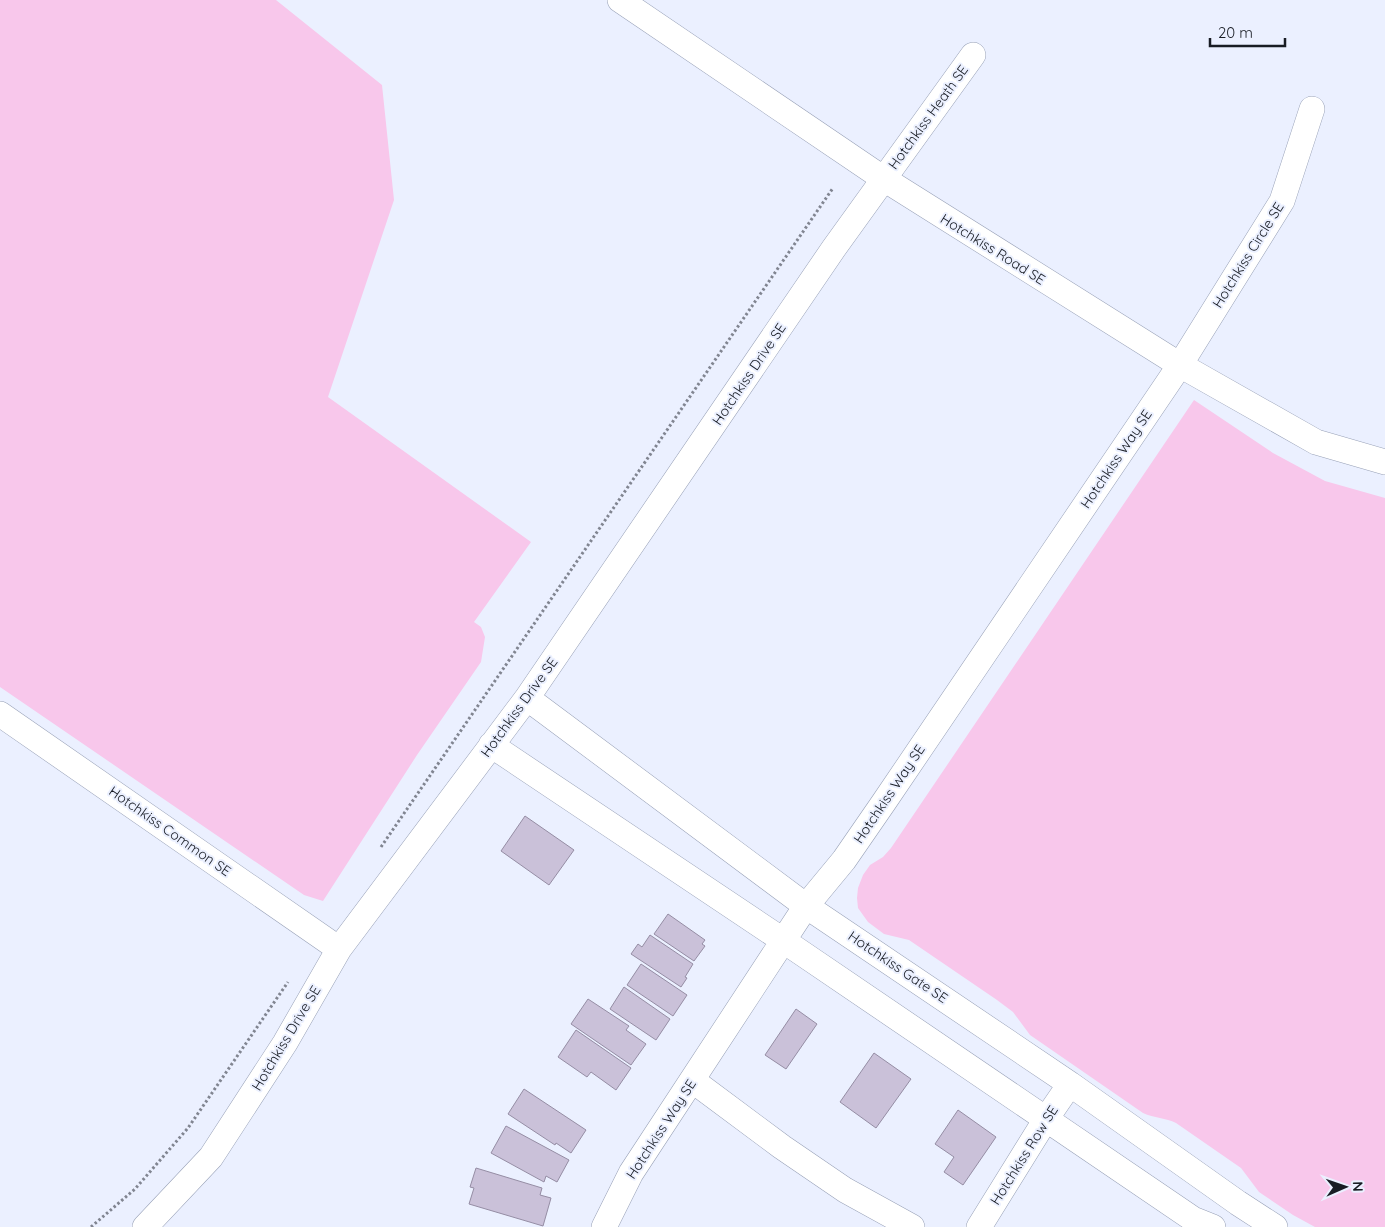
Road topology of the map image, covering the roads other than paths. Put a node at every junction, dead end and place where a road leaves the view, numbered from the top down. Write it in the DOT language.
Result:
graph roads {
  1 [pos="620,0"];
  2 [pos="973,55"];
  3 [pos="1312,109"];
  4 [pos="884,179"];
  5 [pos="1180,365"];
  6 [pos="1385,462"];
  7 [pos="527,698"];
  8 [pos="0,714"];
  9 [pos="492,745"];
  10 [pos="806,906"];
  11 [pos="784,941"];
  12 [pos="339,949"];
  13 [pos="692,1080"];
  14 [pos="1070,1084"];
  15 [pos="1046,1119"];
  16 [pos="145,1227"];
  17 [pos="604,1227"];
  18 [pos="912,1227"];
  19 [pos="979,1227"];
  20 [pos="1213,1227"];
  21 [pos="1275,1227"];
  1 -- 4 [label="street, Hotchkiss Road SE"];
  2 -- 4 [label="street, Hotchkiss Heath SE"];
  3 -- 5 [label="street, Hotchkiss Circle SE"];
  4 -- 5 [label="street, Hotchkiss Road SE"];
  4 -- 7 [label="street, Hotchkiss Drive SE"];
  5 -- 6 [label="street, Hotchkiss Road SE"];
  5 -- 10 [label="street, Hotchkiss Way SE"];
  7 -- 9 [label="street, Hotchkiss Drive SE"];
  7 -- 10 [label="street, Hotchkiss Gate SE"];
  8 -- 12 [label="street, Hotchkiss Common SE"];
  9 -- 11 [label="street"];
  9 -- 12 [label="street, Hotchkiss Drive SE"];
  10 -- 11 [label="street, Hotchkiss Way SE"];
  10 -- 14 [label="street, Hotchkiss Gate SE"];
  11 -- 13 [label="street, Hotchkiss Way SE"];
  11 -- 15 [label="street"];
  12 -- 16 [label="street, Hotchkiss Drive SE"];
  13 -- 17 [label="street, Hotchkiss Way SE"];
  13 -- 18 [label="street"];
  14 -- 15 [label="street, Hotchkiss Row SE"];
  14 -- 21 [label="street, Hotchkiss Gate SE"];
  15 -- 19 [label="street, Hotchkiss Row SE"];
  15 -- 20 [label="street"];
}
